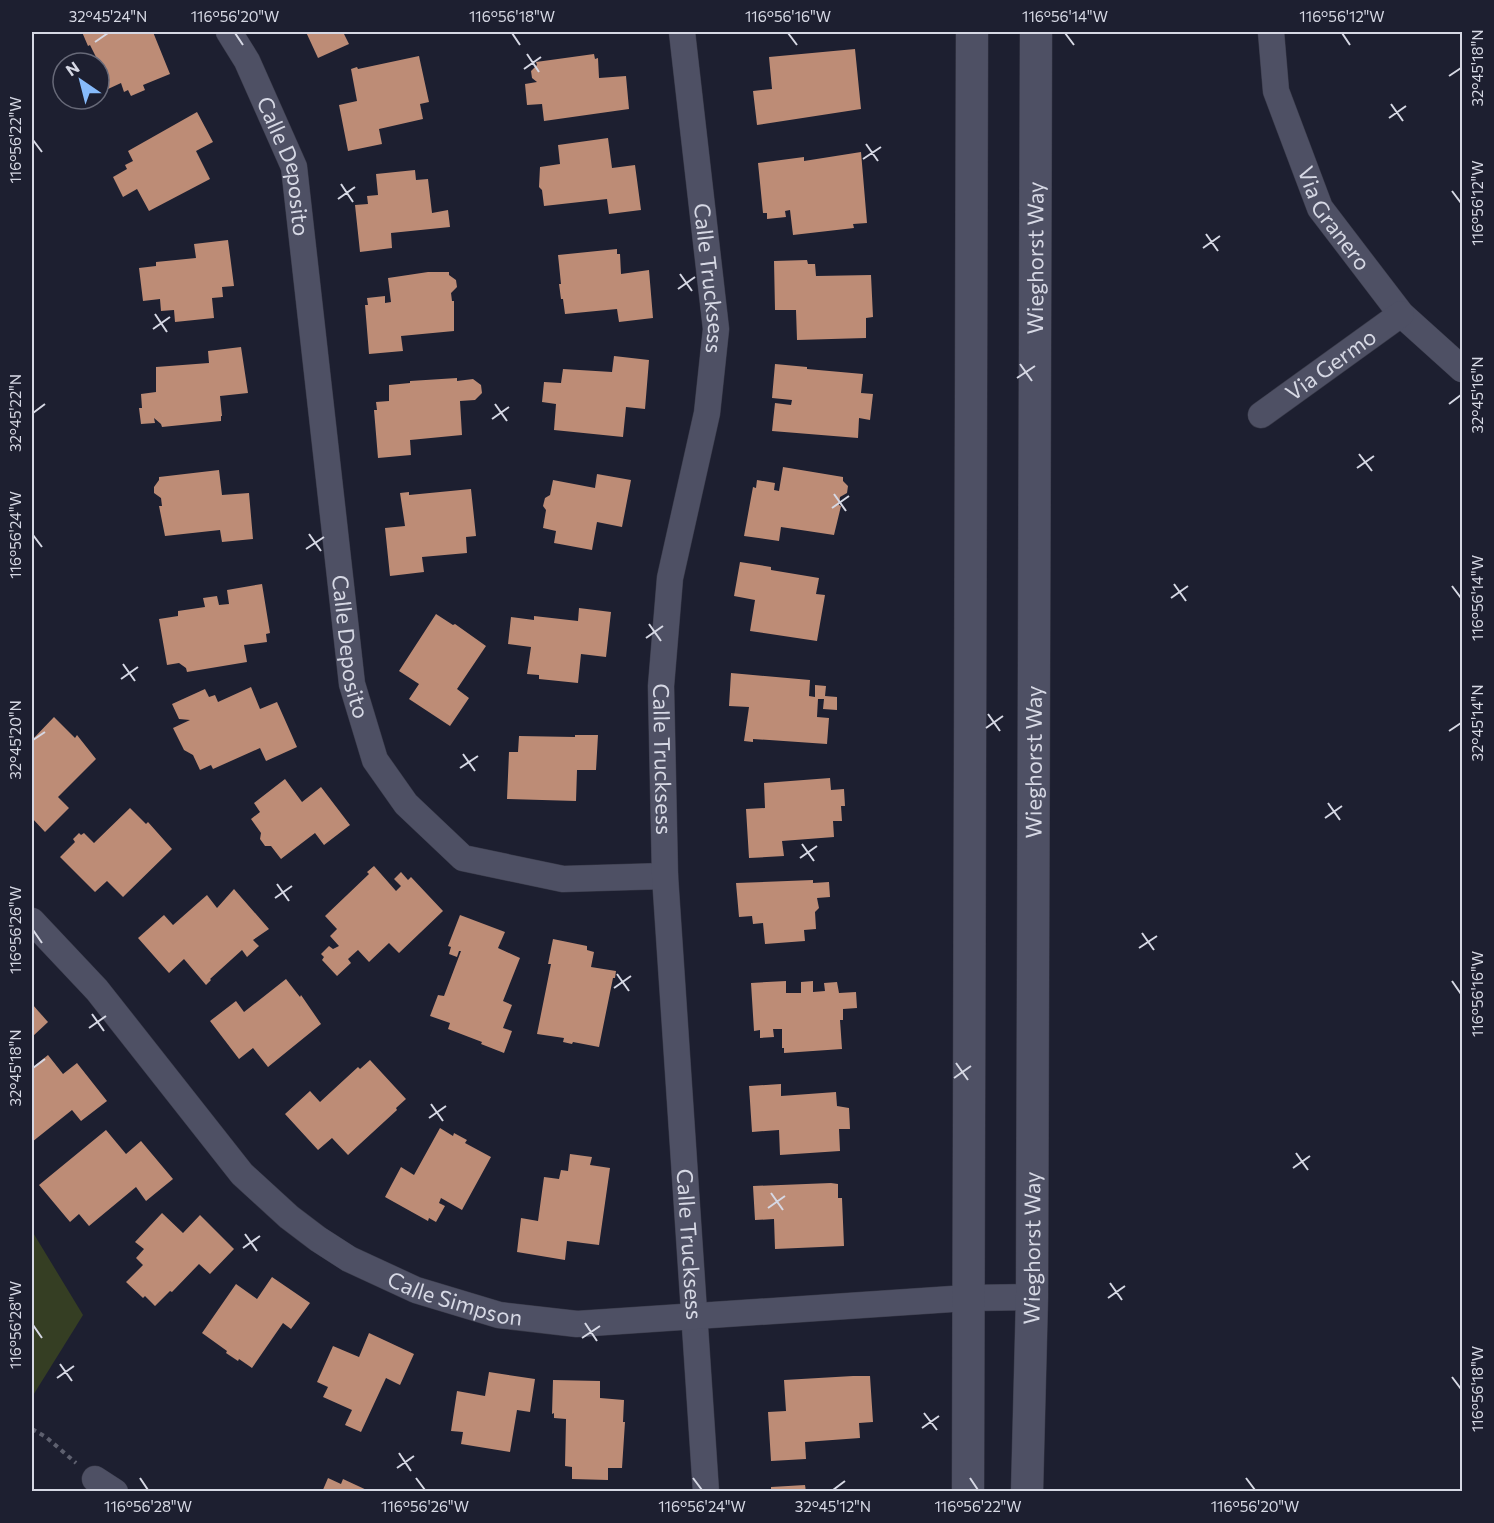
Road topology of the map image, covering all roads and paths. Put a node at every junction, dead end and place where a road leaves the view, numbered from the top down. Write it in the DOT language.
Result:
graph roads {
  1 [pos="229,32"];
  2 [pos="682,32"];
  3 [pos="972,32"];
  4 [pos="1036,32"];
  5 [pos="1270,32"];
  6 [pos="1401,314"];
  7 [pos="1462,369"];
  8 [pos="1261,416"];
  9 [pos="665,876"];
  10 [pos="32,921"];
  11 [pos="1032,1297"];
  12 [pos="967,1298"];
  13 [pos="696,1317"];
  14 [pos="32,1429"];
  15 [pos="105,1485"];
  16 [pos="706,1491"];
  17 [pos="968,1491"];
  18 [pos="1027,1491"];
  1 -- 9 [label="street, Calle Deposito"];
  2 -- 9 [label="street, Calle Trucksess"];
  3 -- 12 [label="street"];
  4 -- 11 [label="street, Wieghorst Way"];
  5 -- 6 [label="street, Via Granero"];
  6 -- 7 [label="street, Via Granero"];
  6 -- 8 [label="street, Via Germo"];
  9 -- 13 [label="street, Calle Trucksess"];
  10 -- 13 [label="street, Calle Simpson"];
  11 -- 12 [label="street, Calle Simpson"];
  11 -- 18 [label="street, Wieghorst Way"];
  12 -- 13 [label="street, Calle Simpson"];
  12 -- 17 [label="street"];
  13 -- 16 [label="street, Calle Trucksess"];
  14 -- 15 [label="path"];
}
